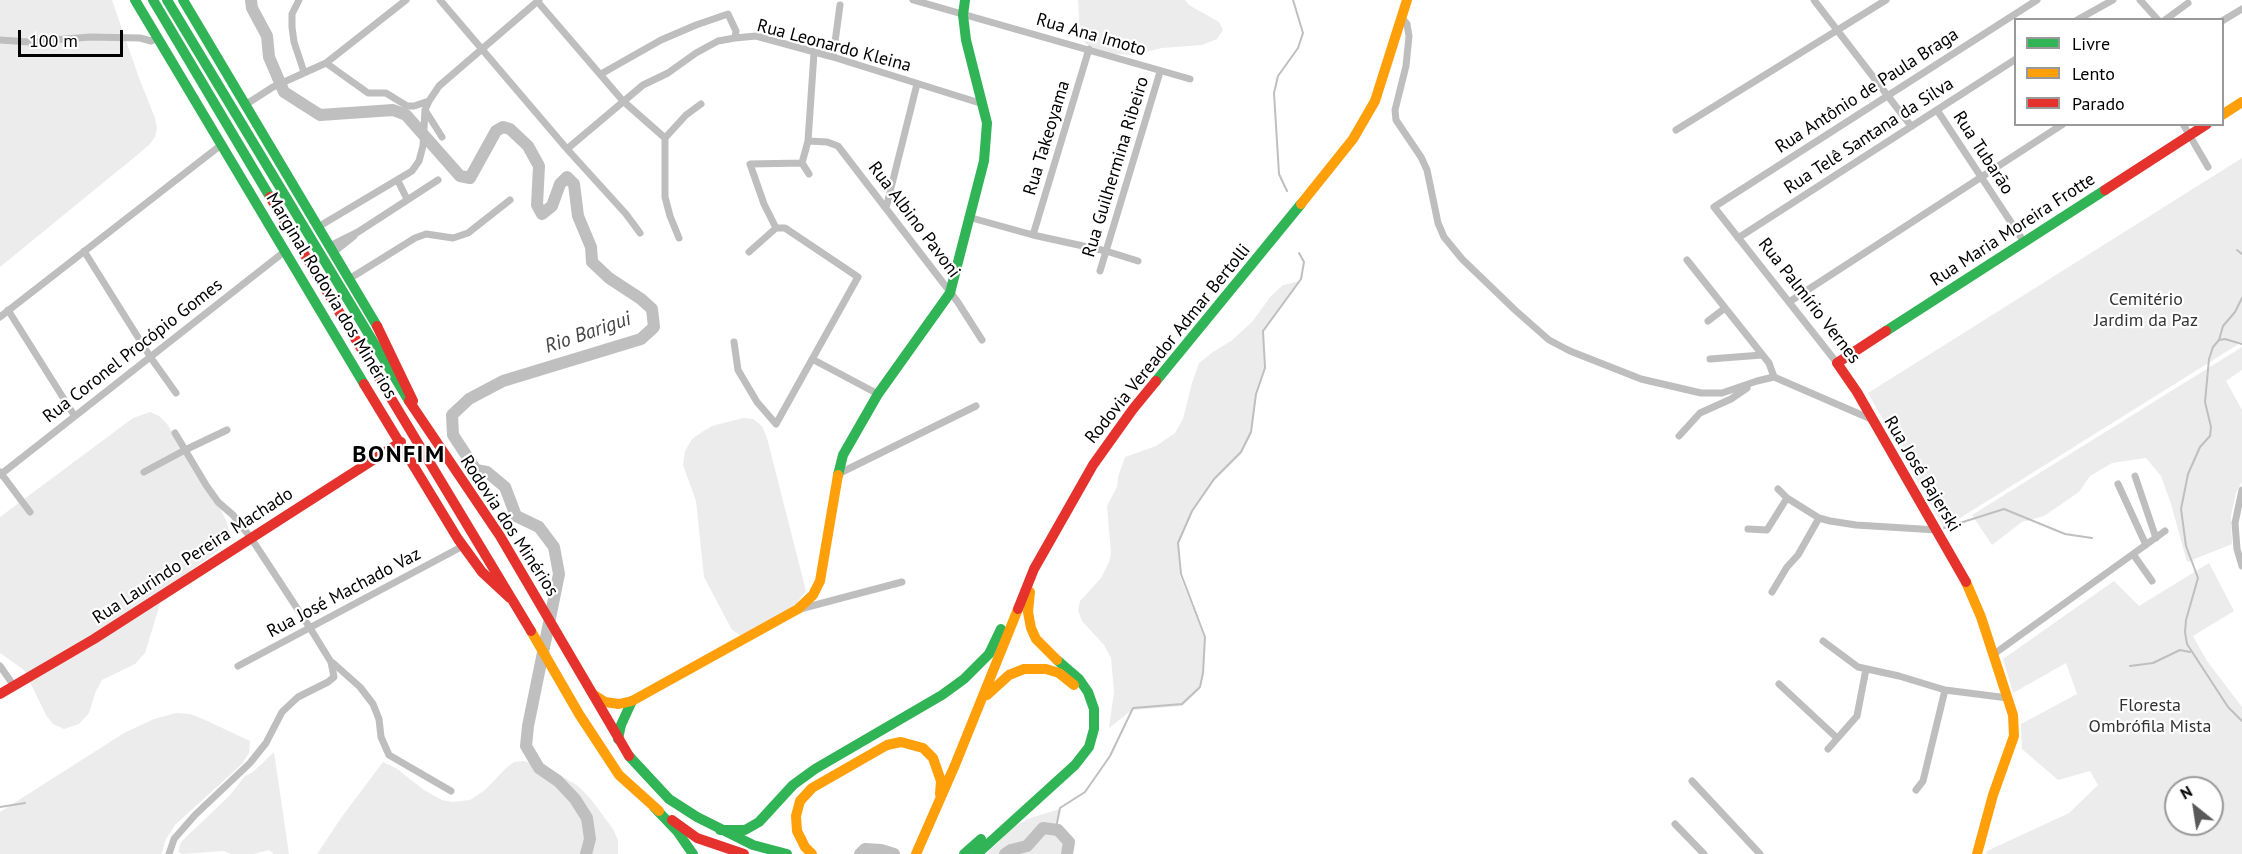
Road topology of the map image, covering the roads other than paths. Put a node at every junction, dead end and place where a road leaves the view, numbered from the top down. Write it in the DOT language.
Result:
graph roads {
  1 [pos="135,0"];
  2 [pos="153,0"];
  3 [pos="167,0"];
  4 [pos="183,0"];
  5 [pos="299,0"];
  6 [pos="405,0"];
  7 [pos="440,0"];
  8 [pos="913,0"];
  9 [pos="965,0"];
  10 [pos="1407,0"];
  11 [pos="1814,0"];
  12 [pos="1886,0"];
  13 [pos="2037,0"];
  14 [pos="2110,0"];
  15 [pos="2140,0"];
  16 [pos="2236,0"];
  17 [pos="538,1"];
  18 [pos="2188,3"];
  19 [pos="840,4"];
  20 [pos="2242,9"];
  21 [pos="963,15"];
  22 [pos="1402,18"];
  23 [pos="2080,18"];
  24 [pos="2156,18"];
  25 [pos="2168,18"];
  26 [pos="2224,20"];
  27 [pos="1837,30"];
  28 [pos="158,38"];
  29 [pos="735,38"];
  30 [pos="0,40"];
  31 [pos="482,49"];
  32 [pos="1089,50"];
  33 [pos="814,53"];
  34 [pos="833,57"];
  35 [pos="2014,60"];
  36 [pos="326,63"];
  37 [pos="304,72"];
  38 [pos="1160,72"];
  39 [pos="601,74"];
  40 [pos="1190,79"];
  41 [pos="917,84"];
  42 [pos="1888,96"];
  43 [pos="429,101"];
  44 [pos="623,101"];
  45 [pos="2242,102"];
  46 [pos="701,104"];
  47 [pos="983,104"];
  48 [pos="245,105"];
  49 [pos="425,110"];
  50 [pos="1937,110"];
  51 [pos="2224,114"];
  52 [pos="1911,126"];
  53 [pos="2060,126"];
  54 [pos="2183,126"];
  55 [pos="2204,126"];
  56 [pos="1676,130"];
  57 [pos="2189,136"];
  58 [pos="442,137"];
  59 [pos="665,138"];
  60 [pos="808,141"];
  61 [pos="221,145"];
  62 [pos="567,149"];
  63 [pos="802,163"];
  64 [pos="2208,167"];
  65 [pos="809,174"];
  66 [pos="1981,177"];
  67 [pos="438,180"];
  68 [pos="398,181"];
  69 [pos="407,199"];
  70 [pos="510,200"];
  71 [pos="1714,207"];
  72 [pos="886,208"];
  73 [pos="968,217"];
  74 [pos="318,227"];
  75 [pos="776,228"];
  76 [pos="640,233"];
  77 [pos="1033,235"];
  78 [pos="679,238"];
  79 [pos="1738,238"];
  80 [pos="2024,242"];
  81 [pos="332,249"];
  82 [pos="84,251"];
  83 [pos="1106,251"];
  84 [pos="284,252"];
  85 [pos="749,252"];
  86 [pos="1687,260"];
  87 [pos="1138,261"];
  88 [pos="1100,270"];
  89 [pos="349,279"];
  90 [pos="950,293"];
  91 [pos="1789,302"];
  92 [pos="1725,308"];
  93 [pos="8,310"];
  94 [pos="0,317"];
  95 [pos="1708,321"];
  96 [pos="982,340"];
  97 [pos="734,342"];
  98 [pos="1762,355"];
  99 [pos="151,358"];
  100 [pos="812,358"];
  101 [pos="1710,359"];
  102 [pos="1837,363"];
  103 [pos="1774,377"];
  104 [pos="1757,381"];
  105 [pos="176,393"];
  106 [pos="878,394"];
  107 [pos="976,406"];
  108 [pos="74,415"];
  109 [pos="1871,419"];
  110 [pos="421,421"];
  111 [pos="227,429"];
  112 [pos="175,433"];
  113 [pos="1679,436"];
  114 [pos="401,442"];
  115 [pos="185,450"];
  116 [pos="144,472"];
  117 [pos="0,474"];
  118 [pos="838,474"];
  119 [pos="2135,476"];
  120 [pos="2118,484"];
  121 [pos="1778,489"];
  122 [pos="2242,490"];
  123 [pos="1787,498"];
  124 [pos="30,512"];
  125 [pos="1819,518"];
  126 [pos="1748,529"];
  127 [pos="1937,530"];
  128 [pos="2165,531"];
  129 [pos="251,538"];
  130 [pos="2156,538"];
  131 [pos="2146,545"];
  132 [pos="463,546"];
  133 [pos="2133,554"];
  134 [pos="2242,566"];
  135 [pos="1034,569"];
  136 [pos="2152,581"];
  137 [pos="902,582"];
  138 [pos="1772,592"];
  139 [pos="512,600"];
  140 [pos="798,609"];
  141 [pos="310,628"];
  142 [pos="1823,641"];
  143 [pos="1994,654"];
  144 [pos="331,662"];
  145 [pos="0,666"];
  146 [pos="238,666"];
  147 [pos="1866,669"];
  148 [pos="1779,684"];
  149 [pos="14,686"];
  150 [pos="1945,690"];
  151 [pos="0,694"];
  152 [pos="594,695"];
  153 [pos="2008,698"];
  154 [pos="632,701"];
  155 [pos="980,703"];
  156 [pos="1837,738"];
  157 [pos="618,739"];
  158 [pos="1828,749"];
  159 [pos="1692,781"];
  160 [pos="1916,790"];
  161 [pos="451,791"];
  162 [pos="939,802"];
  163 [pos="654,807"];
  164 [pos="1676,824"];
  165 [pos="720,830"];
  166 [pos="169,854"];
  167 [pos="693,854"];
  168 [pos="744,854"];
  169 [pos="787,854"];
  170 [pos="812,854"];
  171 [pos="916,854"];
  172 [pos="964,854"];
  173 [pos="977,854"];
  174 [pos="1704,854"];
  175 [pos="1759,854"];
  176 [pos="1977,854"];
  1 -- 28 [label="main road, Marginal Rodovia dos Minérios"];
  2 -- 139 [label="main road, Rodovia dos Minérios"];
  3 -- 110 [label="main road, Rodovia dos Minérios"];
  4 -- 48 [label="main road, Marginal Rodovia dos Minérios"];
  5 -- 37 [label="street"];
  6 -- 36 [label="street"];
  7 -- 31 [label="street"];
  8 -- 21 [label="street, Rua Ana Imoto"];
  9 -- 21 [label="main road"];
  10 -- 22 [label="main road, Rodovia Vereador Admar Bertolli"];
  11 -- 27 [label="street"];
  12 -- 27 [label="street"];
  13 -- 42 [label="street, Rua Antônio de Paula Braga"];
  14 -- 23 [label="street"];
  15 -- 24 [label="street"];
  16 -- 20 [label="street"];
  17 -- 31 [label="street"];
  17 -- 39 [label="street"];
  18 -- 25 [label="street"];
  19 -- 34 [label="street"];
  20 -- 26 [label="street"];
  21 -- 32 [label="street, Rua Ana Imoto"];
  21 -- 47 [label="main road"];
  22 -- 104 [label="street"];
  22 -- 135 [label="main road, Rodovia Vereador Admar Bertolli"];
  27 -- 42 [label="street"];
  27 -- 56 [label="street"];
  28 -- 30 [label="street"];
  28 -- 61 [label="main road, Marginal Rodovia dos Minérios"];
  29 -- 33 [label="street, Rua Leonardo Kleina"];
  29 -- 39 [label="street"];
  29 -- 44 [label="street, Rua Leonardo Kleina"];
  31 -- 43 [label="street"];
  31 -- 62 [label="street"];
  32 -- 38 [label="street, Rua Ana Imoto"];
  32 -- 77 [label="street, Rua Takeoyama"];
  33 -- 34 [label="street, Rua Leonardo Kleina"];
  33 -- 60 [label="street"];
  34 -- 41 [label="street, Rua Leonardo Kleina"];
  35 -- 50 [label="street, Rua Telê Santana da Silva"];
  36 -- 37 [label="street"];
  36 -- 43 [label="street"];
  37 -- 48 [label="street"];
  38 -- 40 [label="street, Rua Ana Imoto"];
  38 -- 83 [label="street, Rua Guilhermina Ribeiro"];
  39 -- 44 [label="street"];
  41 -- 47 [label="street, Rua Leonardo Kleina"];
  41 -- 72 [label="street"];
  42 -- 52 [label="street"];
  42 -- 71 [label="street, Rua Antônio de Paula Braga"];
  43 -- 49 [label="street"];
  44 -- 59 [label="street"];
  44 -- 62 [label="street, Rua Leonardo Kleina"];
  45 -- 51 [label="main road"];
  46 -- 59 [label="street"];
  47 -- 73 [label="main road"];
  48 -- 74 [label="main road, Marginal Rodovia dos Minérios"];
  49 -- 58 [label="street"];
  49 -- 68 [label="street"];
  50 -- 52 [label="street, Rua Telê Santana da Silva"];
  50 -- 66 [label="street, Rua Tubarão"];
  52 -- 79 [label="street, Rua Telê Santana da Silva"];
  53 -- 66 [label="street"];
  54 -- 57 [label="street"];
  55 -- 57 [label="main road, Rua Maria Moreira Frotte"];
  57 -- 64 [label="street"];
  57 -- 80 [label="main road, Rua Maria Moreira Frotte"];
  59 -- 78 [label="street"];
  60 -- 63 [label="street"];
  60 -- 72 [label="street, Rua Albino Pavoni"];
  61 -- 82 [label="street"];
  61 -- 84 [label="main road, Marginal Rodovia dos Minérios"];
  62 -- 76 [label="street"];
  63 -- 65 [label="street"];
  63 -- 75 [label="street"];
  66 -- 80 [label="street, Rua Tubarão"];
  66 -- 91 [label="street"];
  67 -- 69 [label="street"];
  68 -- 69 [label="street"];
  68 -- 74 [label="street"];
  69 -- 81 [label="street"];
  70 -- 89 [label="street"];
  71 -- 79 [label="street, Rua Palmírio Vernes"];
  72 -- 90 [label="street, Rua Albino Pavoni"];
  73 -- 77 [label="street"];
  73 -- 90 [label="main road"];
  74 -- 81 [label="main road, Marginal Rodovia dos Minérios"];
  75 -- 85 [label="street"];
  75 -- 100 [label="street"];
  77 -- 83 [label="street"];
  79 -- 91 [label="street, Rua Palmírio Vernes"];
  80 -- 102 [label="main road, Rua Maria Moreira Frotte"];
  81 -- 89 [label="main road, Marginal Rodovia dos Minérios"];
  82 -- 93 [label="street"];
  82 -- 99 [label="street"];
  83 -- 87 [label="street"];
  83 -- 88 [label="street, Rua Guilhermina Ribeiro"];
  84 -- 99 [label="street, Rua Coronel Procópio Gomes"];
  84 -- 114 [label="main road, Marginal Rodovia dos Minérios"];
  86 -- 92 [label="street"];
  89 -- 110 [label="main road, Marginal Rodovia dos Minérios"];
  90 -- 96 [label="street, Rua Albino Pavoni"];
  90 -- 106 [label="main road"];
  91 -- 102 [label="street, Rua Palmírio Vernes"];
  92 -- 95 [label="street"];
  92 -- 98 [label="street"];
  93 -- 94 [label="street"];
  93 -- 108 [label="street"];
  97 -- 100 [label="street"];
  98 -- 101 [label="street"];
  98 -- 103 [label="street"];
  99 -- 105 [label="street"];
  99 -- 108 [label="street, Rua Coronel Procópio Gomes"];
  100 -- 106 [label="street"];
  102 -- 109 [label="main road, Rua Palmírio Vernes"];
  103 -- 104 [label="street"];
  103 -- 109 [label="street, Rua José Bajerski"];
  104 -- 113 [label="street"];
  106 -- 118 [label="main road"];
  107 -- 118 [label="street"];
  108 -- 117 [label="street, Rua Coronel Procópio Gomes"];
  109 -- 127 [label="main road, Rua José Bajerski"];
  110 -- 152 [label="main road, Rodovia dos Minérios"];
  111 -- 115 [label="street"];
  112 -- 115 [label="street"];
  114 -- 129 [label="main road, Rua Laurindo Pereira Machado"];
  114 -- 132 [label="main road, Marginal Rodovia dos Minérios"];
  115 -- 116 [label="street"];
  115 -- 129 [label="street"];
  117 -- 124 [label="street"];
  118 -- 140 [label="main road"];
  119 -- 130 [label="street"];
  120 -- 131 [label="street"];
  121 -- 123 [label="street"];
  122 -- 134 [label="street"];
  123 -- 125 [label="street"];
  123 -- 126 [label="street"];
  125 -- 127 [label="street"];
  125 -- 138 [label="street"];
  127 -- 143 [label="main road, Rua José Bajerski"];
  128 -- 130 [label="street"];
  129 -- 141 [label="street"];
  129 -- 149 [label="main road, Rua Laurindo Pereira Machado"];
  130 -- 131 [label="street"];
  131 -- 133 [label="street"];
  132 -- 139 [label="main road, Marginal Rodovia dos Minérios"];
  132 -- 141 [label="street, Rua José Machado Vaz"];
  133 -- 136 [label="street"];
  133 -- 143 [label="street"];
  135 -- 155 [label="main road, Rodovia Vereador Admar Bertolli"];
  135 -- 165 [label="main road"];
  135 -- 173 [label="main road"];
  137 -- 140 [label="street"];
  139 -- 163 [label="main road, Rodovia dos Minérios"];
  140 -- 154 [label="main road"];
  141 -- 144 [label="street"];
  141 -- 146 [label="street, Rua José Machado Vaz"];
  142 -- 147 [label="street"];
  143 -- 153 [label="main road, Rua José Bajerski"];
  144 -- 161 [label="street"];
  144 -- 166 [label="street"];
  145 -- 149 [label="street"];
  147 -- 150 [label="street"];
  147 -- 156 [label="street"];
  148 -- 156 [label="street"];
  149 -- 151 [label="main road, Rua Laurindo Pereira Machado"];
  150 -- 153 [label="street"];
  150 -- 160 [label="street"];
  152 -- 154 [label="main road"];
  152 -- 157 [label="main road, Rodovia dos Minérios"];
  153 -- 176 [label="main road, Rua José Bajerski"];
  154 -- 157 [label="main road"];
  155 -- 162 [label="main road, Rodovia Vereador Admar Bertolli"];
  155 -- 172 [label="main road"];
  156 -- 158 [label="street"];
  157 -- 165 [label="main road, Rodovia dos Minérios"];
  159 -- 175 [label="street"];
  162 -- 170 [label="main road"];
  162 -- 171 [label="main road, Rodovia Vereador Admar Bertolli"];
  163 -- 167 [label="main road"];
  163 -- 168 [label="main road, Rodovia dos Minérios"];
  164 -- 174 [label="street"];
  165 -- 169 [label="main road, Rodovia dos Minérios"];
}
